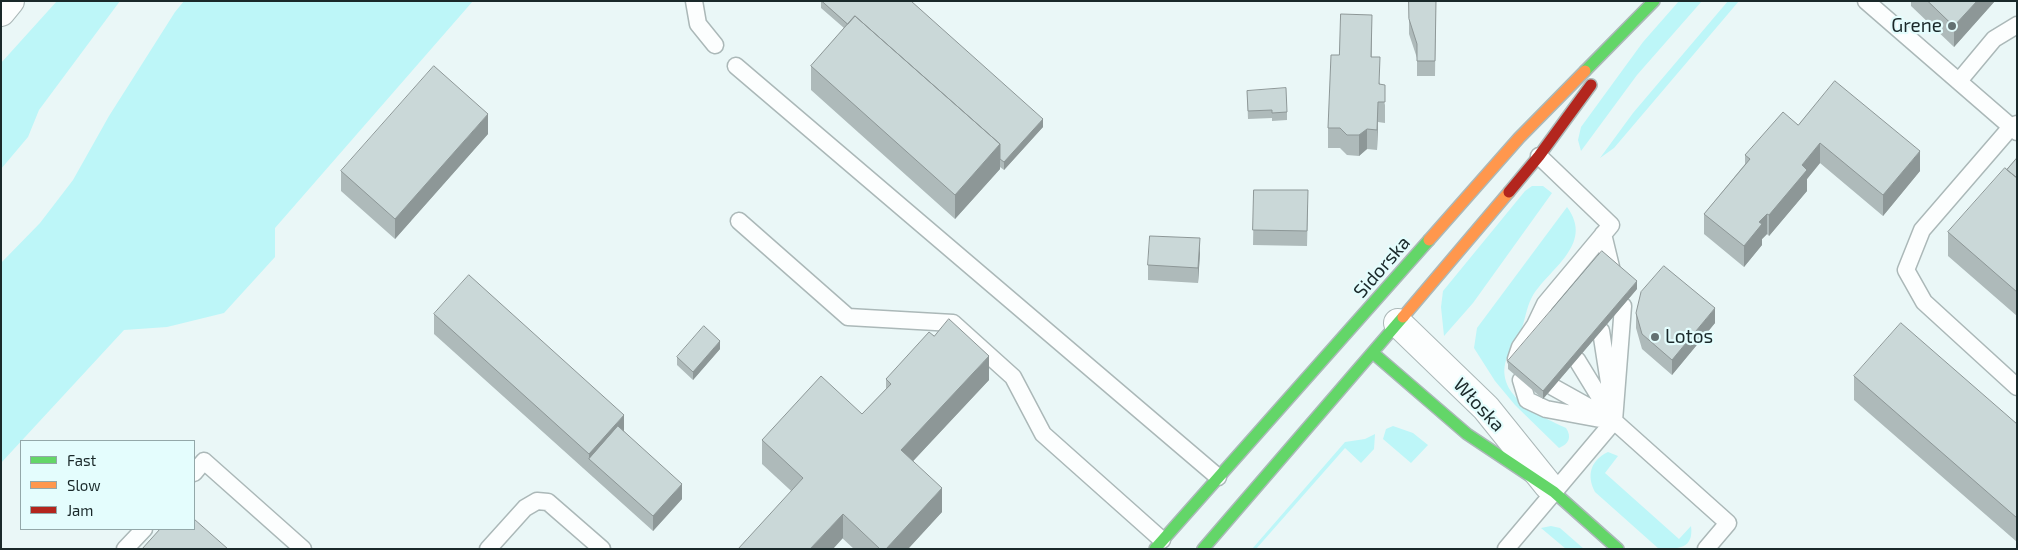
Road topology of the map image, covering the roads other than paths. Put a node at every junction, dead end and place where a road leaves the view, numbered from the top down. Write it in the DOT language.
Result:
graph roads {
  1 [pos="10,1"];
  2 [pos="694,1"];
  3 [pos="1654,1"];
  4 [pos="1866,1"];
  5 [pos="1,12"];
  6 [pos="1642,15"];
  7 [pos="2017,25"];
  8 [pos="715,45"];
  9 [pos="736,66"];
  10 [pos="1959,81"];
  11 [pos="2015,128"];
  12 [pos="1529,147"];
  13 [pos="739,222"];
  14 [pos="1604,234"];
  15 [pos="1582,260"];
  16 [pos="1611,267"];
  17 [pos="1586,277"];
  18 [pos="1558,288"];
  19 [pos="1562,305"];
  20 [pos="1622,306"];
  21 [pos="1374,323"];
  22 [pos="1601,330"];
  23 [pos="1373,353"];
  24 [pos="1516,359"];
  25 [pos="1577,360"];
  26 [pos="1521,380"];
  27 [pos="2017,386"];
  28 [pos="1553,387"];
  29 [pos="1614,421"];
  30 [pos="195,472"];
  31 [pos="1221,480"];
  32 [pos="1554,492"];
  33 [pos="143,530"];
  34 [pos="1163,546"];
  35 [pos="126,549"];
  36 [pos="303,549"];
  37 [pos="488,549"];
  38 [pos="602,549"];
  39 [pos="1203,549"];
  40 [pos="1506,549"];
  41 [pos="1618,549"];
  42 [pos="1706,549"];
  1 -- 5 [label="street"];
  2 -- 8 [label="lane"];
  3 -- 6 [label="street, Sidorska"];
  4 -- 10 [label="lane"];
  6 -- 12 [label="street, Sidorska"];
  6 -- 12 [label="street, Sidorska"];
  7 -- 10 [label="lane"];
  9 -- 31 [label="lane"];
  10 -- 11 [label="lane"];
  11 -- 27 [label="lane"];
  12 -- 14 [label="lane"];
  12 -- 21 [label="street, Sidorska"];
  12 -- 21 [label="street, Sidorska"];
  13 -- 34 [label="lane"];
  14 -- 15 [label="lane"];
  14 -- 16 [label="lane"];
  15 -- 17 [label="lane"];
  15 -- 18 [label="lane"];
  18 -- 19 [label="lane"];
  18 -- 24 [label="lane"];
  20 -- 29 [label="lane"];
  21 -- 23 [label="street, Sidorska"];
  21 -- 23 [label="street"];
  21 -- 31 [label="street, Sidorska"];
  21 -- 32 [label="street, Włoska"];
  22 -- 29 [label="lane"];
  23 -- 32 [label="street, Włoska"];
  23 -- 39 [label="street, Sidorska"];
  25 -- 29 [label="lane"];
  26 -- 29 [label="lane"];
  28 -- 29 [label="lane"];
  29 -- 32 [label="lane"];
  29 -- 42 [label="lane"];
  30 -- 36 [label="lane"];
  31 -- 34 [label="street, Sidorska"];
  32 -- 40 [label="lane"];
  32 -- 41 [label="street, Włoska"];
  33 -- 35 [label="lane"];
  37 -- 38 [label="lane"];
}
